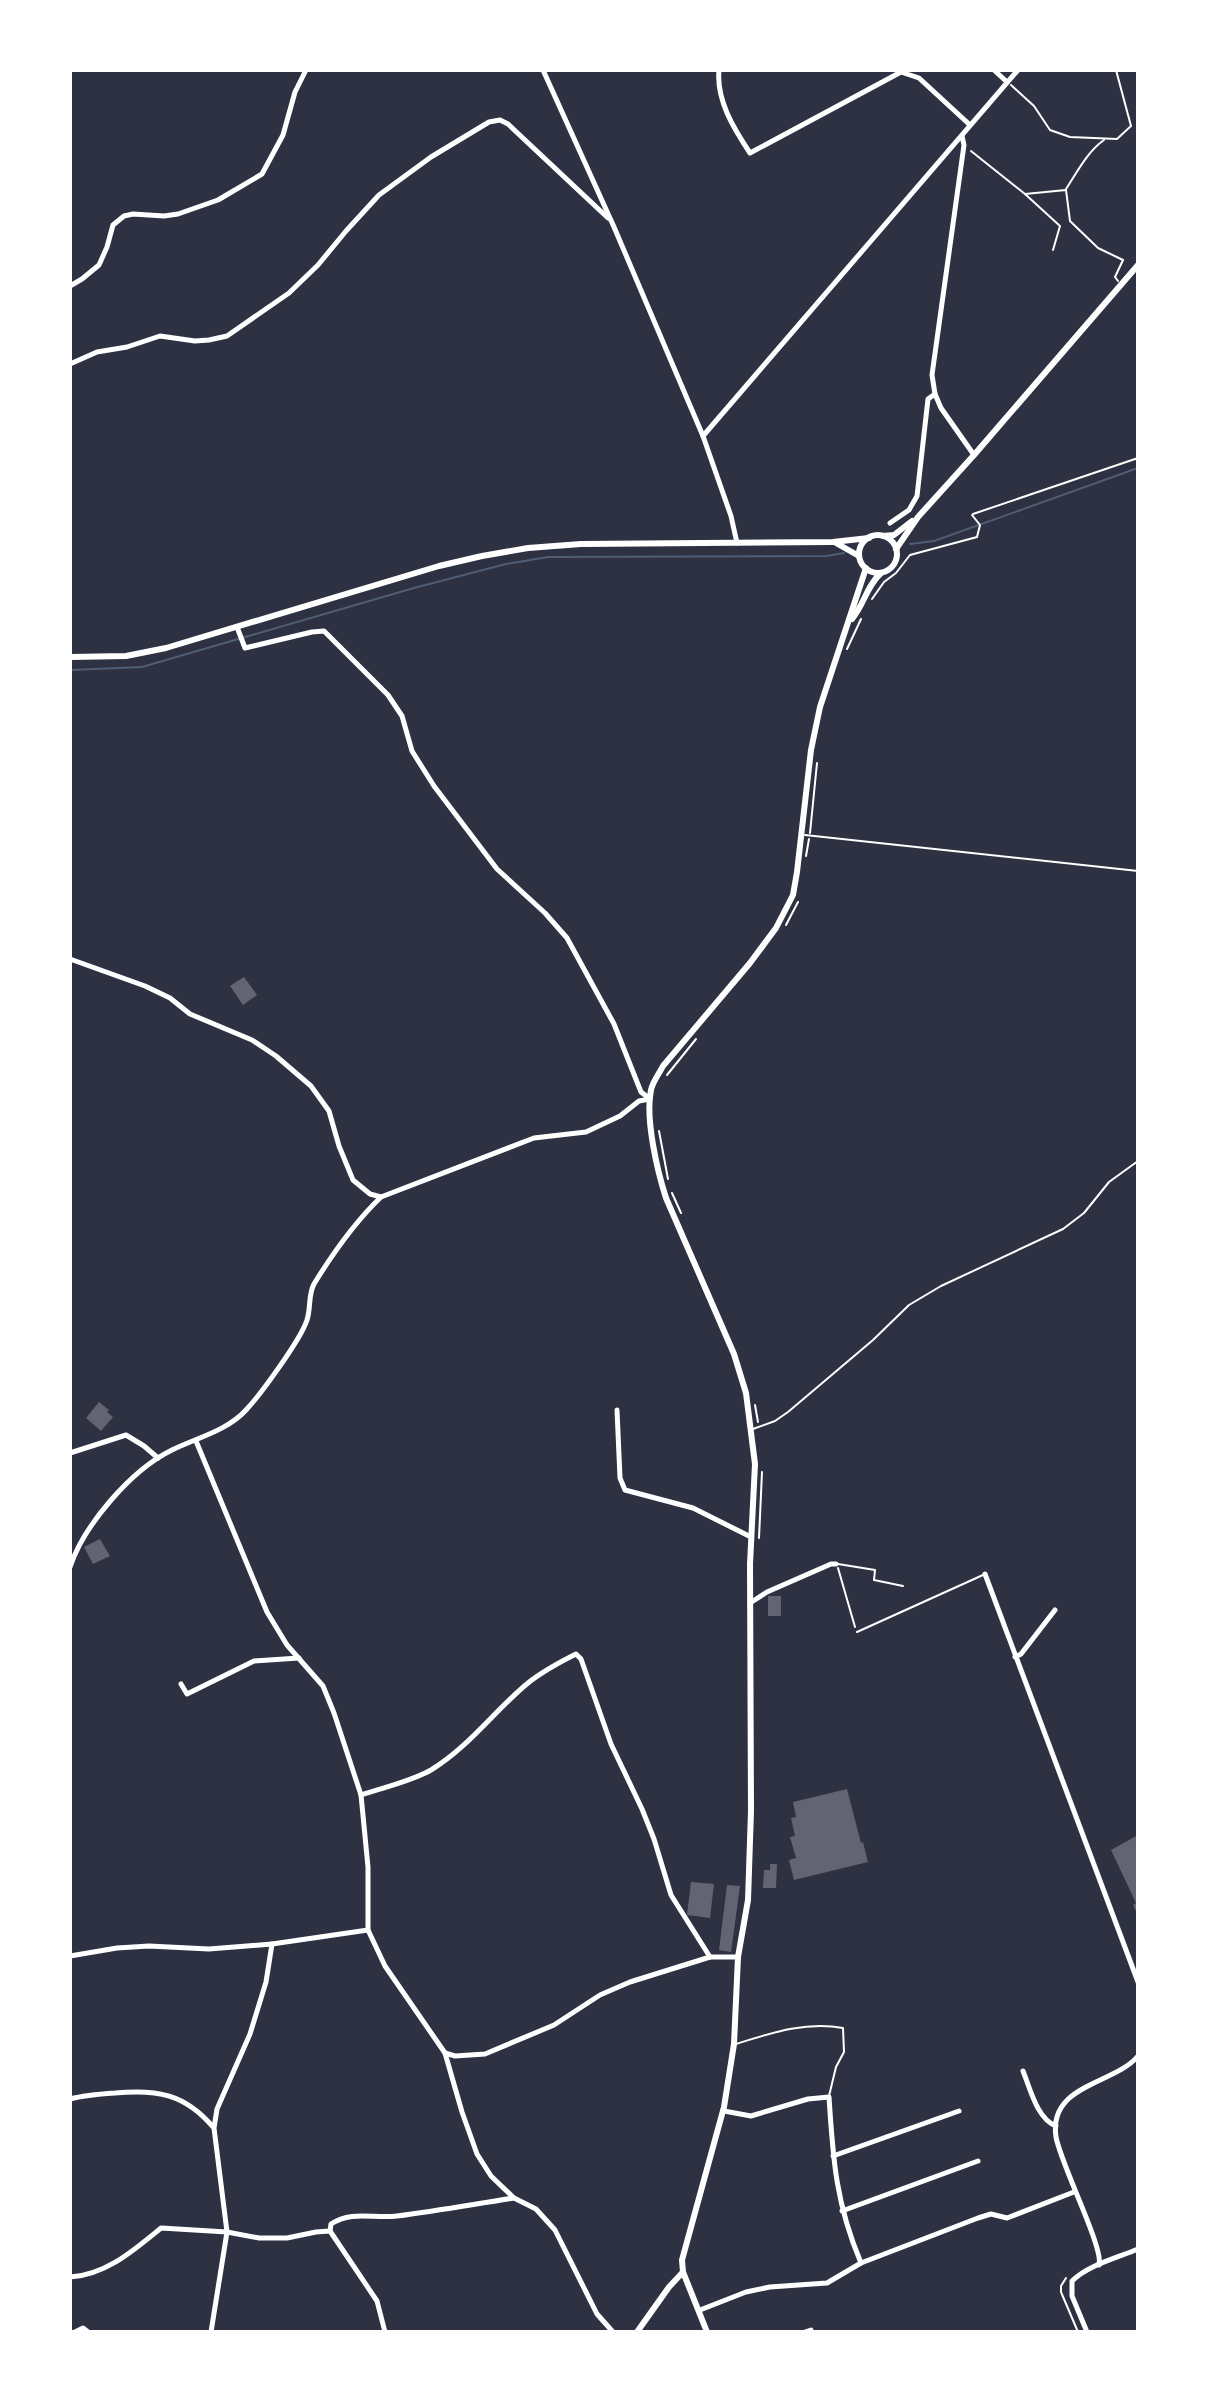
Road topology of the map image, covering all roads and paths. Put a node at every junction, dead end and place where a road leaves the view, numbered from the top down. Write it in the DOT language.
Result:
graph roads {
  1 [pos="306,70"];
  2 [pos="543,70"];
  3 [pos="719,70"];
  4 [pos="994,70"];
  5 [pos="1018,70"];
  6 [pos="1116,70"];
  7 [pos="1007,82"];
  8 [pos="970,125"];
  9 [pos="962,135"];
  10 [pos="1106,139"];
  11 [pos="964,145"];
  12 [pos="1066,190"];
  13 [pos="1025,194"];
  14 [pos="608,218"];
  15 [pos="1053,250"];
  16 [pos="1138,265"];
  17 [pos="1121,285"];
  18 [pos="70,286"];
  19 [pos="70,364"];
  20 [pos="935,394"];
  21 [pos="703,436"];
  22 [pos="974,455"];
  23 [pos="1138,458"];
  24 [pos="918,517"];
  25 [pos="890,523"];
  26 [pos="882,536"];
  27 [pos="869,538"];
  28 [pos="833,542"];
  29 [pos="737,543"];
  30 [pos="896,549"];
  31 [pos="859,556"];
  32 [pos="866,568"];
  33 [pos="881,573"];
  34 [pos="872,600"];
  35 [pos="862,617"];
  36 [pos="850,621"];
  37 [pos="238,629"];
  38 [pos="70,657"];
  39 [pos="844,659"];
  40 [pos="818,754"];
  41 [pos="805,835"];
  42 [pos="805,866"];
  43 [pos="1138,871"];
  44 [pos="798,902"];
  45 [pos="784,929"];
  46 [pos="70,959"];
  47 [pos="701,1033"];
  48 [pos="668,1073"];
  49 [pos="650,1099"];
  50 [pos="658,1125"];
  51 [pos="1138,1161"];
  52 [pos="381,1197"];
  53 [pos="682,1215"];
  54 [pos="755,1402"];
  55 [pos="617,1410"];
  56 [pos="755,1428"];
  57 [pos="196,1441"];
  58 [pos="70,1453"];
  59 [pos="158,1458"];
  60 [pos="761,1464"];
  61 [pos="755,1537"];
  62 [pos="836,1564"];
  63 [pos="70,1567"];
  64 [pos="985,1574"];
  65 [pos="903,1586"];
  66 [pos="750,1603"];
  67 [pos="1055,1610"];
  68 [pos="857,1632"];
  69 [pos="1015,1657"];
  70 [pos="300,1658"];
  71 [pos="181,1684"];
  72 [pos="361,1795"];
  73 [pos="368,1930"];
  74 [pos="272,1944"];
  75 [pos="70,1956"];
  76 [pos="710,1957"];
  77 [pos="738,1957"];
  78 [pos="1138,1982"];
  79 [pos="734,2044"];
  80 [pos="445,2053"];
  81 [pos="1138,2056"];
  82 [pos="1023,2071"];
  83 [pos="829,2097"];
  84 [pos="70,2099"];
  85 [pos="724,2111"];
  86 [pos="959,2111"];
  87 [pos="1056,2126"];
  88 [pos="214,2128"];
  89 [pos="833,2156"];
  90 [pos="978,2161"];
  91 [pos="1074,2192"];
  92 [pos="514,2198"];
  93 [pos="842,2211"];
  94 [pos="330,2231"];
  95 [pos="227,2232"];
  96 [pos="1138,2249"];
  97 [pos="861,2263"];
  98 [pos="1099,2265"];
  99 [pos="683,2272"];
  100 [pos="70,2277"];
  101 [pos="700,2310"];
  102 [pos="75,2332"];
  103 [pos="88,2332"];
  104 [pos="211,2332"];
  105 [pos="385,2332"];
  106 [pos="613,2332"];
  107 [pos="637,2332"];
  108 [pos="707,2332"];
  109 [pos="1087,2332"];
  1 -- 18 [label="street"];
  2 -- 14 [label="street"];
  3 -- 8 [label="street"];
  4 -- 7 [label="street"];
  5 -- 7 [label="street"];
  6 -- 10 [label="path"];
  7 -- 8 [label="street"];
  7 -- 10 [label="path"];
  8 -- 9 [label="street"];
  9 -- 11 [label="street"];
  9 -- 21 [label="street"];
  10 -- 12 [label="path"];
  11 -- 13 [label="path"];
  11 -- 20 [label="street"];
  12 -- 13 [label="path"];
  12 -- 17 [label="path"];
  13 -- 15 [label="path"];
  14 -- 19 [label="street"];
  14 -- 21 [label="street"];
  16 -- 17 [label="street"];
  17 -- 22 [label="street"];
  20 -- 22 [label="street"];
  20 -- 25 [label="street"];
  21 -- 29 [label="street"];
  22 -- 24 [label="street"];
  23 -- 34 [label="path"];
  24 -- 26 [label="street"];
  24 -- 30 [label="street"];
  26 -- 27 [label="street"];
  26 -- 30 [label="street"];
  27 -- 28 [label="street"];
  27 -- 31 [label="street"];
  28 -- 29 [label="street"];
  28 -- 31 [label="street"];
  29 -- 37 [label="street"];
  30 -- 33 [label="street"];
  31 -- 32 [label="street"];
  32 -- 33 [label="street"];
  32 -- 36 [label="street"];
  33 -- 36 [label="street"];
  35 -- 39 [label="path"];
  36 -- 41 [label="street"];
  37 -- 38 [label="street"];
  37 -- 49 [label="street"];
  40 -- 41 [label="path"];
  41 -- 42 [label="path"];
  41 -- 43 [label="lane"];
  41 -- 49 [label="street"];
  44 -- 45 [label="path"];
  46 -- 52 [label="street"];
  47 -- 48 [label="path"];
  49 -- 52 [label="street"];
  49 -- 56 [label="street"];
  50 -- 53 [label="path"];
  51 -- 56 [label="lane"];
  52 -- 57 [label="street"];
  54 -- 56 [label="path"];
  55 -- 61 [label="street"];
  56 -- 61 [label="street"];
  57 -- 59 [label="street"];
  57 -- 70 [label="street"];
  58 -- 59 [label="street"];
  59 -- 63 [label="street"];
  60 -- 61 [label="path"];
  61 -- 66 [label="street"];
  62 -- 65 [label="lane"];
  62 -- 66 [label="street"];
  62 -- 68 [label="path"];
  64 -- 68 [label="lane"];
  64 -- 69 [label="street"];
  66 -- 77 [label="street"];
  67 -- 69 [label="street"];
  69 -- 78 [label="street"];
  70 -- 71 [label="street"];
  70 -- 72 [label="street"];
  72 -- 73 [label="street"];
  72 -- 76 [label="street"];
  73 -- 74 [label="street"];
  73 -- 80 [label="street"];
  74 -- 75 [label="street"];
  74 -- 88 [label="street"];
  76 -- 77 [label="street"];
  76 -- 80 [label="street"];
  77 -- 79 [label="street"];
  79 -- 83 [label="lane"];
  79 -- 85 [label="street"];
  80 -- 92 [label="street"];
  81 -- 87 [label="street"];
  82 -- 87 [label="street"];
  83 -- 85 [label="street"];
  83 -- 89 [label="street"];
  84 -- 88 [label="street"];
  85 -- 99 [label="street"];
  86 -- 89 [label="street"];
  87 -- 91 [label="street"];
  88 -- 95 [label="street"];
  89 -- 93 [label="street"];
  90 -- 93 [label="street"];
  91 -- 97 [label="street"];
  91 -- 98 [label="street"];
  92 -- 94 [label="street"];
  92 -- 106 [label="street"];
  93 -- 97 [label="street"];
  94 -- 95 [label="street"];
  94 -- 105 [label="street"];
  95 -- 100 [label="street"];
  95 -- 104 [label="street"];
  96 -- 98 [label="street"];
  97 -- 101 [label="street"];
  98 -- 109 [label="street"];
  99 -- 101 [label="street"];
  99 -- 107 [label="street"];
  101 -- 108 [label="street"];
  102 -- 103 [label="street"];
}
